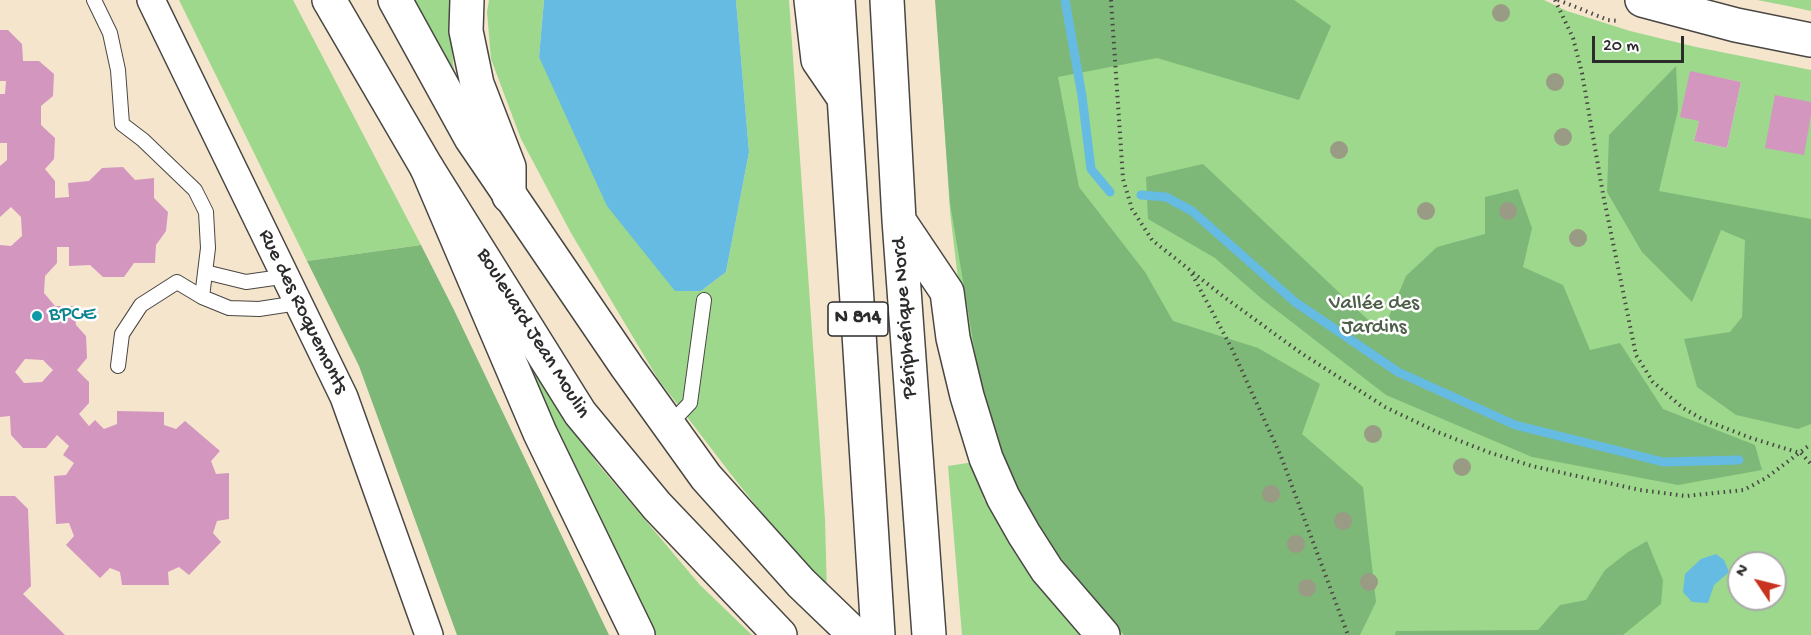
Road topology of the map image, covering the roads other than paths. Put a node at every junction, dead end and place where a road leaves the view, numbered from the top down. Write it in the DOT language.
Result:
graph roads {
  1 [pos="93,0"];
  2 [pos="151,0"];
  3 [pos="328,0"];
  4 [pos="395,0"];
  5 [pos="467,0"];
  6 [pos="811,0"];
  7 [pos="838,0"];
  8 [pos="887,0"];
  9 [pos="1651,3"];
  10 [pos="1811,40"];
  11 [pos="844,98"];
  12 [pos="427,168"];
  13 [pos="509,196"];
  14 [pos="899,219"];
  15 [pos="205,272"];
  16 [pos="284,274"];
  17 [pos="202,297"];
  18 [pos="704,300"];
  19 [pos="298,303"];
  20 [pos="118,366"];
  21 [pos="668,426"];
  22 [pos="429,635"];
  23 [pos="638,635"];
  24 [pos="780,635"];
  25 [pos="855,635"];
  26 [pos="878,635"];
  27 [pos="929,635"];
  28 [pos="1103,635"];
  1 -- 15 [label="lane"];
  2 -- 16 [label="street, Rue des Roquemonts"];
  3 -- 12 [label="main road, Boulevard Jean Moulin"];
  4 -- 13 [label="main road"];
  5 -- 13 [label="main road"];
  6 -- 11 [label="main road"];
  7 -- 11 [label="main road, N 814"];
  8 -- 14 [label="main road, Périphérique Nord / N 814"];
  9 -- 10 [label="main road"];
  11 -- 26 [label="main road, N 814"];
  12 -- 23 [label="main road"];
  12 -- 24 [label="main road, Boulevard Jean Moulin"];
  13 -- 21 [label="main road"];
  14 -- 27 [label="main road, Périphérique Nord / N 814"];
  14 -- 28 [label="main road"];
  15 -- 16 [label="lane"];
  15 -- 17 [label="lane"];
  16 -- 19 [label="street, Rue des Roquemonts"];
  17 -- 19 [label="lane"];
  17 -- 20 [label="lane"];
  18 -- 21 [label="lane"];
  19 -- 22 [label="street, Rue des Roquemonts"];
  21 -- 25 [label="main road"];
}
